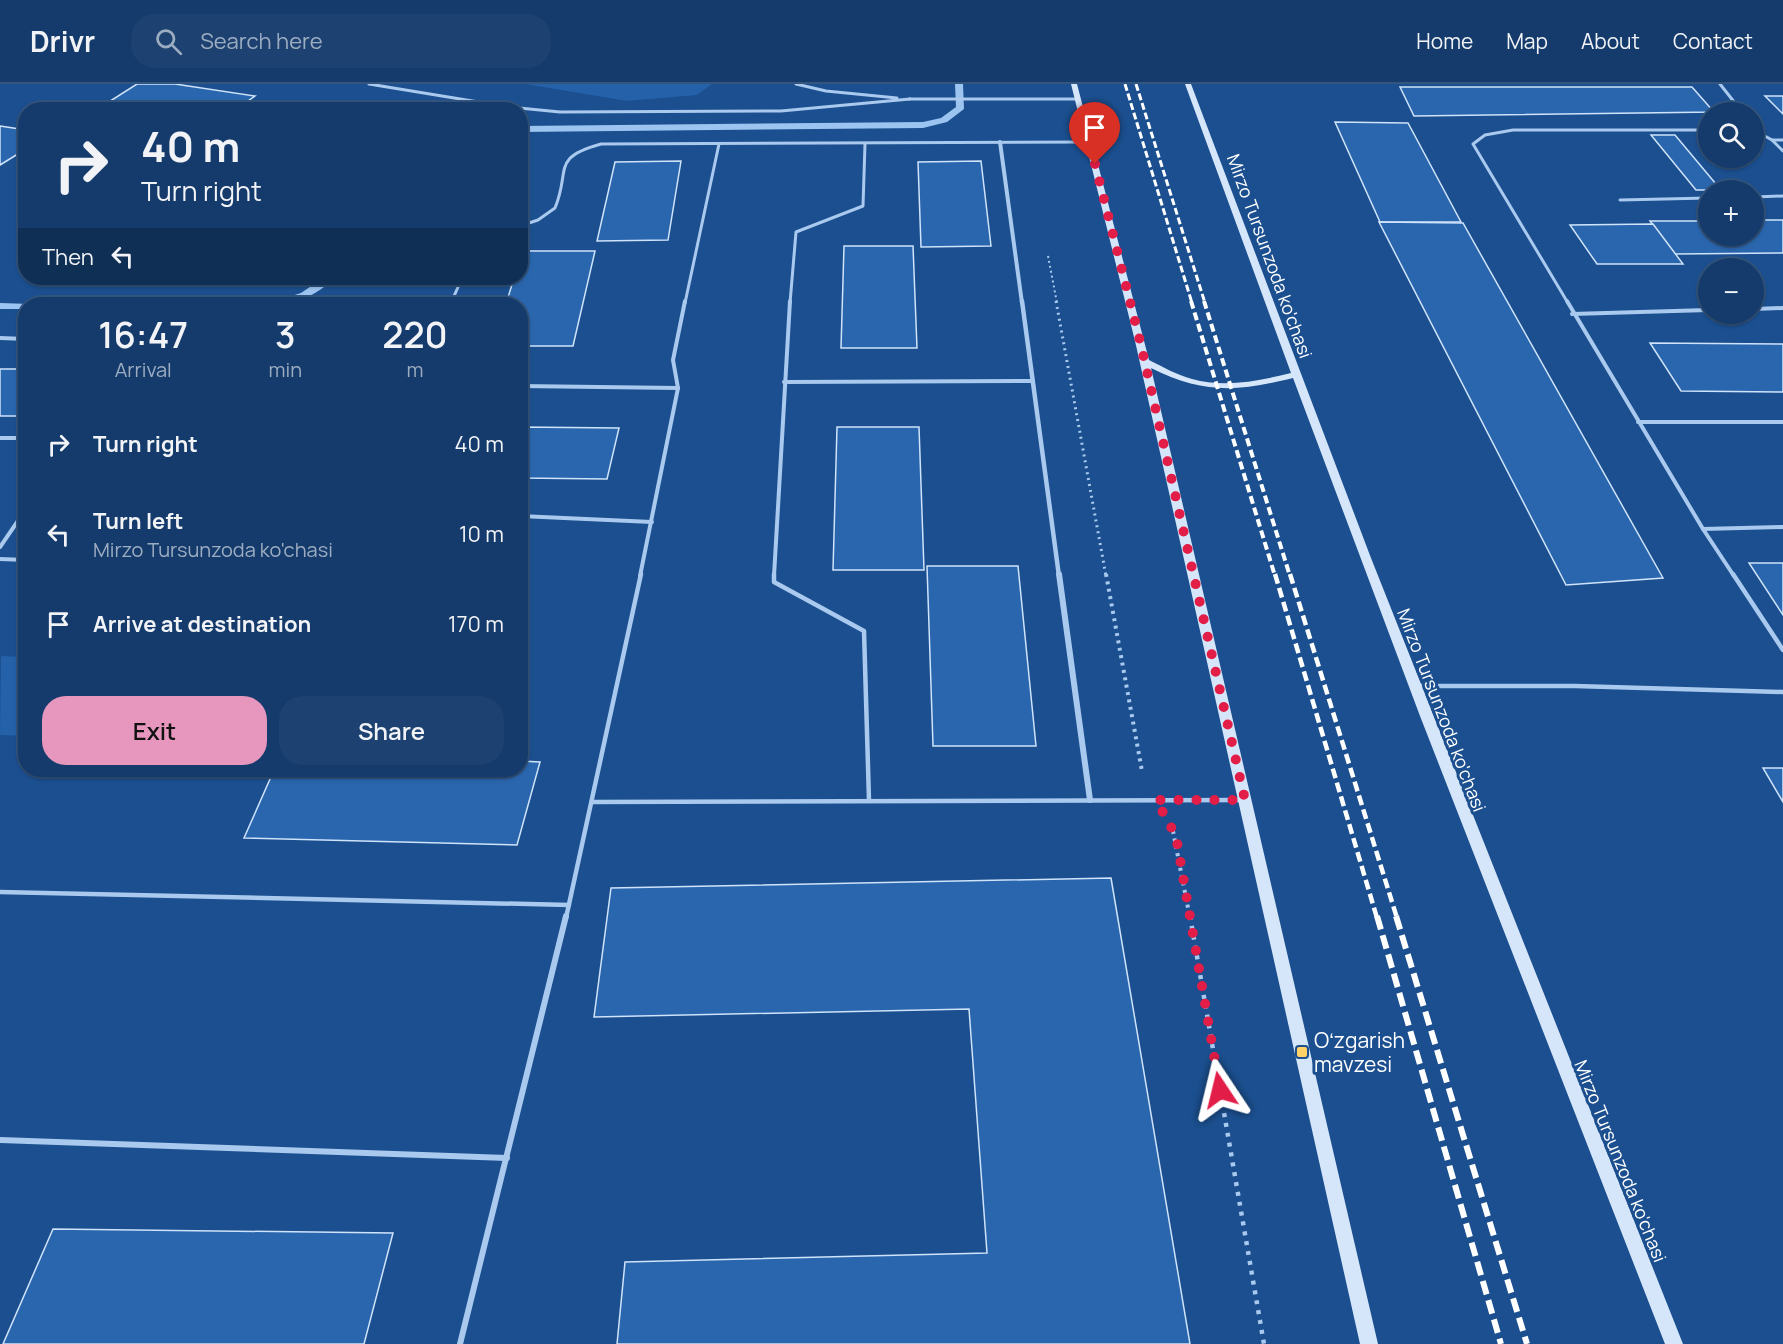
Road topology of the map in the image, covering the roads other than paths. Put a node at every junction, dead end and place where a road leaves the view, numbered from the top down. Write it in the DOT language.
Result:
graph roads {
  1 [pos="369,84"];
  2 [pos="796,84"];
  3 [pos="1074,84"];
  4 [pos="1188,84"];
  5 [pos="1720,84"];
  6 [pos="910,99"];
  7 [pos="1078,99"];
  8 [pos="479,102"];
  9 [pos="1734,102"];
  10 [pos="528,109"];
  11 [pos="1698,130"];
  12 [pos="1764,135"];
  13 [pos="1772,140"];
  14 [pos="1783,140"];
  15 [pos="1000,142"];
  16 [pos="1089,142"];
  17 [pos="719,144"];
  18 [pos="865,144"];
  19 [pos="1783,151"];
  20 [pos="1783,196"];
  21 [pos="1764,197"];
  22 [pos="1698,198"];
  23 [pos="1620,200"];
  24 [pos="528,224"];
  25 [pos="1783,308"];
  26 [pos="1764,309"];
  27 [pos="1698,310"];
  28 [pos="1572,314"];
  29 [pos="0,338"];
  30 [pos="18,339"];
  31 [pos="1144,362"];
  32 [pos="1294,375"];
  33 [pos="1033,381"];
  34 [pos="784,382"];
  35 [pos="528,386"];
  36 [pos="678,388"];
  37 [pos="1638,422"];
  38 [pos="1783,423"];
  39 [pos="0,438"];
  40 [pos="18,438"];
  41 [pos="528,516"];
  42 [pos="18,521"];
  43 [pos="652,522"];
  44 [pos="1783,527"];
  45 [pos="1703,529"];
  46 [pos="0,547"];
  47 [pos="0,559"];
  48 [pos="18,560"];
  49 [pos="1783,650"];
  50 [pos="1413,686"];
  51 [pos="1783,692"];
  52 [pos="868,800"];
  53 [pos="1090,800"];
  54 [pos="1245,800"];
  55 [pos="592,802"];
  56 [pos="0,892"];
  57 [pos="569,906"];
  58 [pos="0,1140"];
  59 [pos="507,1158"];
  60 [pos="460,1344"];
  61 [pos="1369,1344"];
  62 [pos="1674,1344"];
  1 -- 8 [label="lane"];
  2 -- 6 [label="lane"];
  3 -- 7 [label="main road"];
  4 -- 32 [label="main road, Mirzo Tursunzoda ko'chasi"];
  5 -- 9 [label="lane"];
  6 -- 7 [label="lane"];
  6 -- 10 [label="lane"];
  7 -- 16 [label="main road"];
  11 -- 28 [label="lane"];
  12 -- 13 [label="lane"];
  13 -- 14 [label="lane"];
  13 -- 19 [label="lane"];
  15 -- 16 [label="lane"];
  15 -- 18 [label="lane"];
  15 -- 33 [label="street"];
  16 -- 31 [label="main road"];
  17 -- 18 [label="lane"];
  17 -- 24 [label="lane"];
  17 -- 36 [label="lane"];
  18 -- 34 [label="lane"];
  20 -- 21 [label="lane"];
  22 -- 23 [label="lane"];
  25 -- 26 [label="lane"];
  27 -- 28 [label="lane"];
  28 -- 37 [label="lane"];
  29 -- 30 [label="lane"];
  31 -- 32 [label="main road"];
  31 -- 54 [label="main road"];
  32 -- 50 [label="main road, Mirzo Tursunzoda ko'chasi"];
  33 -- 34 [label="lane"];
  33 -- 53 [label="street"];
  34 -- 52 [label="lane"];
  35 -- 36 [label="lane"];
  36 -- 43 [label="lane"];
  37 -- 38 [label="lane"];
  37 -- 45 [label="lane"];
  39 -- 40 [label="lane"];
  41 -- 43 [label="lane"];
  42 -- 46 [label="lane"];
  43 -- 55 [label="lane"];
  44 -- 45 [label="lane"];
  45 -- 49 [label="lane"];
  47 -- 48 [label="lane"];
  50 -- 51 [label="lane"];
  50 -- 62 [label="main road, Mirzo Tursunzoda ko'chasi"];
  52 -- 53 [label="lane"];
  52 -- 55 [label="lane"];
  53 -- 54 [label="lane"];
  54 -- 61 [label="main road"];
  55 -- 57 [label="lane"];
  56 -- 57 [label="lane"];
  57 -- 59 [label="lane"];
  58 -- 59 [label="lane"];
  59 -- 60 [label="lane"];
}
